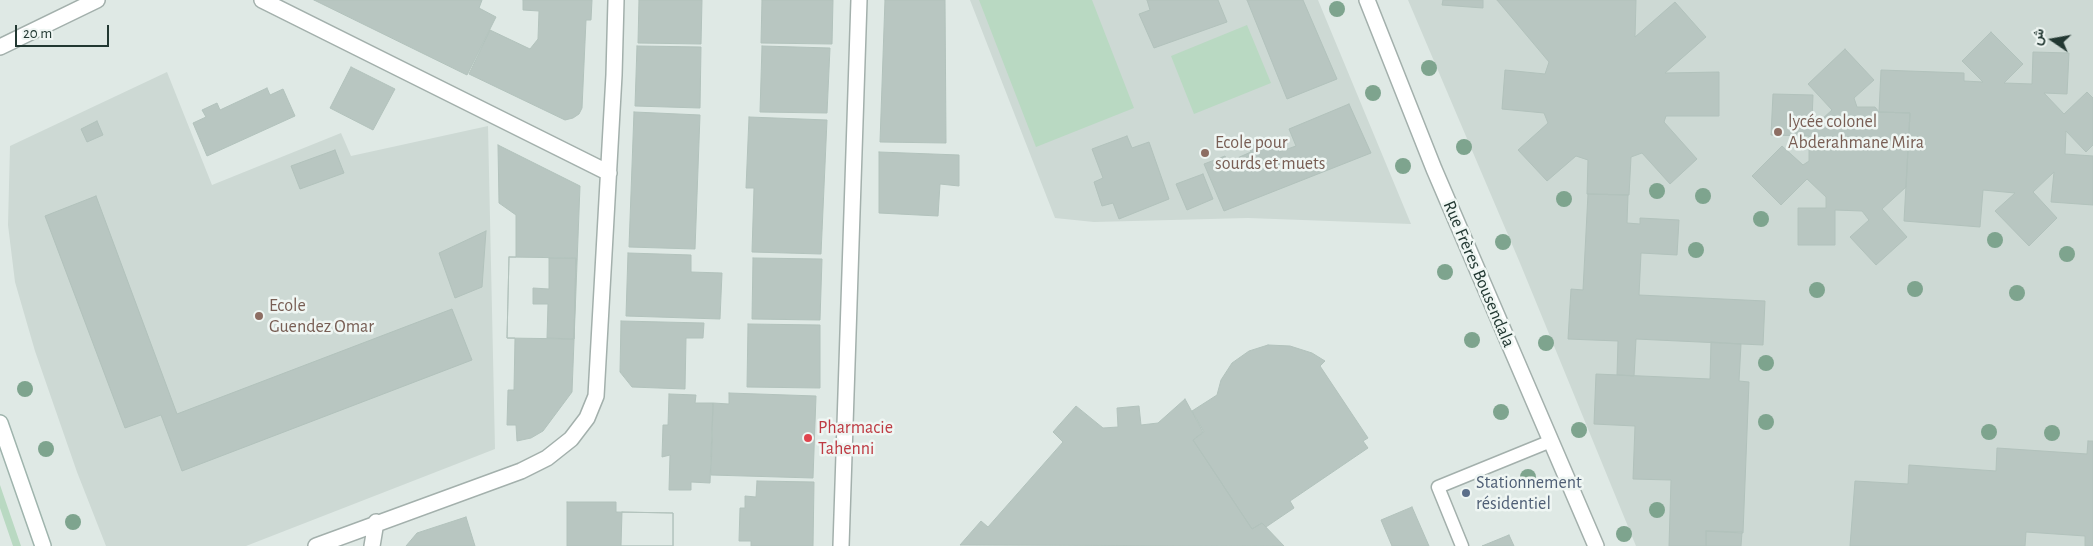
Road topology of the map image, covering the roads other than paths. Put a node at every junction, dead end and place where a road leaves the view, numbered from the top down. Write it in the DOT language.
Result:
graph roads {
  1 [pos="97,0"];
  2 [pos="262,0"];
  3 [pos="616,0"];
  4 [pos="859,0"];
  5 [pos="1367,0"];
  6 [pos="0,47"];
  7 [pos="609,174"];
  8 [pos="0,423"];
  9 [pos="1551,441"];
  10 [pos="376,522"];
  11 [pos="42,546"];
  12 [pos="316,546"];
  13 [pos="372,546"];
  14 [pos="841,546"];
  15 [pos="1462,546"];
  16 [pos="1596,546"];
  1 -- 6 [label="street"];
  2 -- 7 [label="street"];
  3 -- 7 [label="street"];
  4 -- 14 [label="street"];
  5 -- 9 [label="street, Rue Frères Bousendala"];
  7 -- 10 [label="street"];
  8 -- 11 [label="street"];
  9 -- 15 [label="lane"];
  9 -- 16 [label="street, Rue Frères Bousendala"];
  10 -- 12 [label="street"];
  10 -- 13 [label="street"];
}
